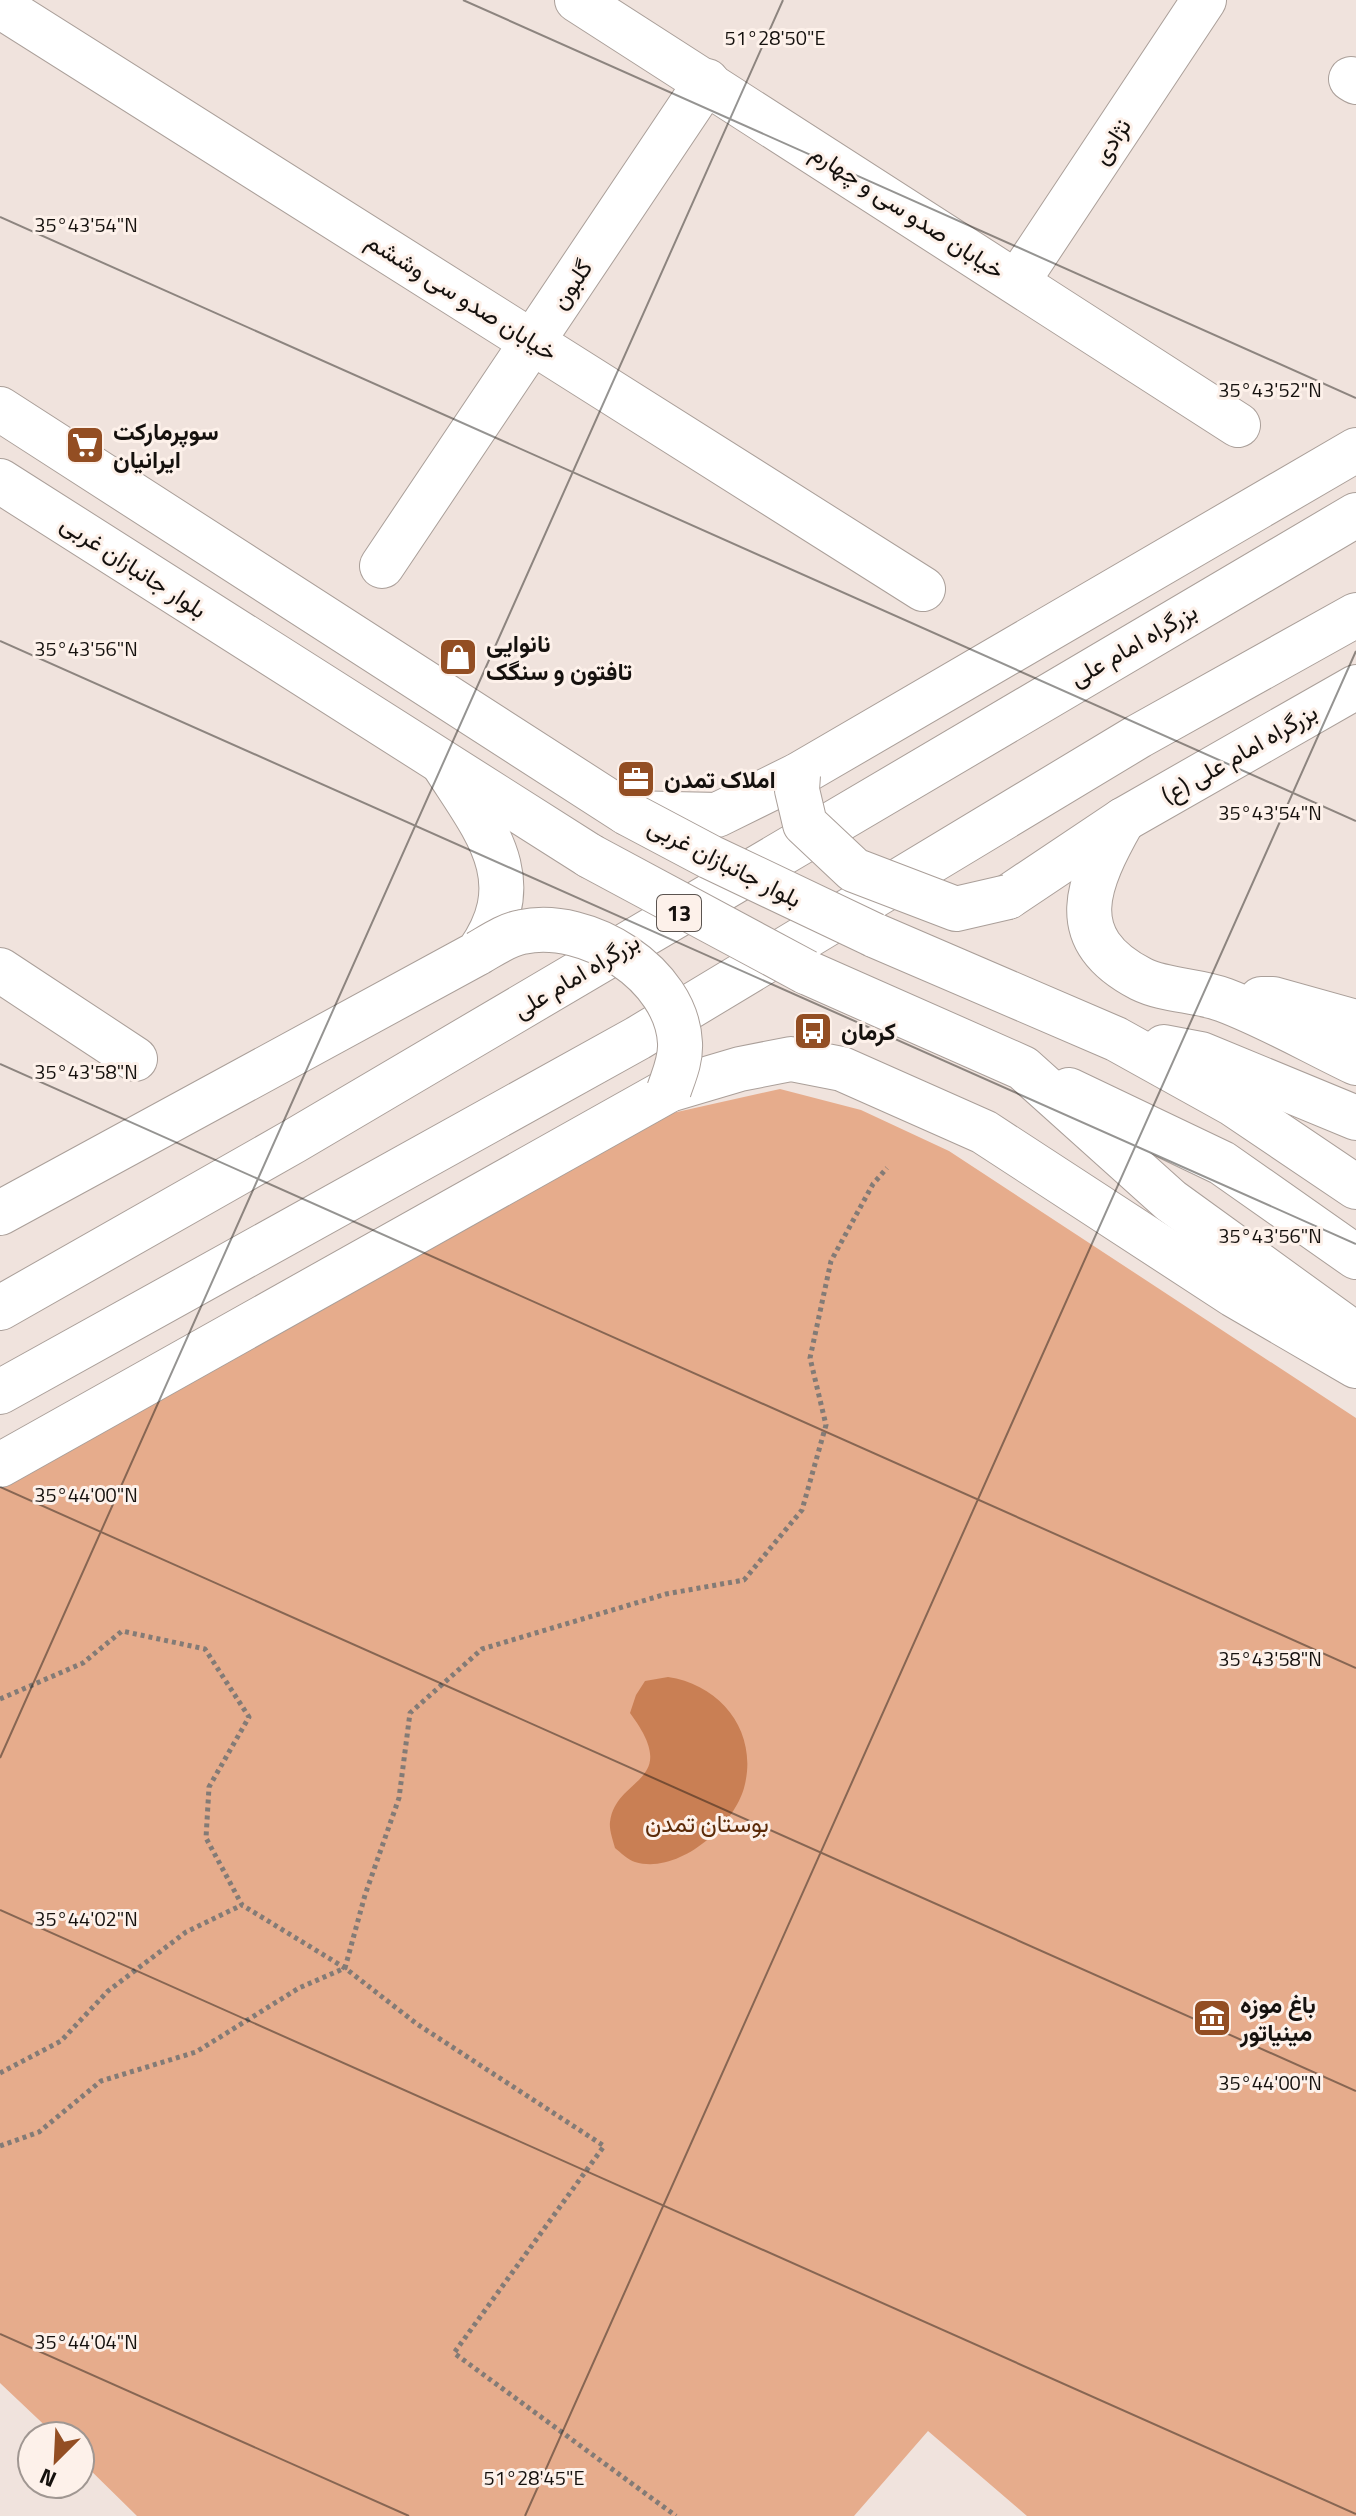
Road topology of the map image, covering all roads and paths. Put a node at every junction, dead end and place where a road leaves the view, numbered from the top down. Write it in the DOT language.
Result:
graph roads {
  1 [pos="577,0"];
  2 [pos="1204,0"];
  3 [pos="0,6"];
  4 [pos="707,81"];
  5 [pos="1017,282"];
  6 [pos="533,340"];
  7 [pos="0,409"];
  8 [pos="1238,425"];
  9 [pos="1356,450"];
  10 [pos="0,481"];
  11 [pos="1356,515"];
  12 [pos="382,566"];
  13 [pos="923,589"];
  14 [pos="1356,615"];
  15 [pos="1356,687"];
  16 [pos="444,765"];
  17 [pos="798,775"];
  18 [pos="627,813"];
  19 [pos="1123,820"];
  20 [pos="478,953"];
  21 [pos="0,970"];
  22 [pos="1223,1000"];
  23 [pos="1356,1022"];
  24 [pos="1116,1039"];
  25 [pos="135,1059"];
  26 [pos="1356,1063"];
  27 [pos="1023,1068"];
  28 [pos="669,1090"];
  29 [pos="1356,1118"];
  30 [pos="887,1168"];
  31 [pos="1356,1187"];
  32 [pos="0,1213"];
  33 [pos="1356,1257"];
  34 [pos="0,1308"];
  35 [pos="1356,1335"];
  36 [pos="1356,1366"];
  37 [pos="0,1392"];
  38 [pos="0,1465"];
  39 [pos="0,1699"];
  40 [pos="242,1905"];
  41 [pos="345,1968"];
  42 [pos="0,2073"];
  43 [pos="0,2146"];
  44 [pos="676,2516"];
  1 -- 4 [label="main road, خیابان صدو سی و چهارم"];
  2 -- 5 [label="main road, نژادی"];
  3 -- 6 [label="main road, خیابان صدو سی وششم"];
  4 -- 5 [label="main road, خیابان صدو سی و چهارم"];
  4 -- 6 [label="main road, گلبون"];
  5 -- 8 [label="main road, خیابان صدو سی و چهارم"];
  6 -- 12 [label="main road, گلبون"];
  6 -- 13 [label="main road, خیابان صدو سی وششم"];
  7 -- 18 [label="main road, بلوار جانبازان غربی"];
  9 -- 17 [label="main road"];
  10 -- 16 [label="main road, بلوار جانبازان غربی"];
  11 -- 34 [label="main road, بزرگراه امام علی / 13"];
  14 -- 37 [label="main road"];
  15 -- 19 [label="main road, بزرگراه امام علی (ع)"];
  16 -- 20 [label="main road"];
  16 -- 27 [label="main road, بلوار جانبازان غربی, bridge"];
  17 -- 18 [label="main road"];
  17 -- 19 [label="main road, بزرگراه امام علی (ع), bridge"];
  18 -- 24 [label="main road, بلوار جانبازان غربی, bridge"];
  19 -- 22 [label="main road"];
  20 -- 28 [label="main road, bridge"];
  20 -- 32 [label="main road"];
  21 -- 25 [label="main road"];
  22 -- 23 [label="main road"];
  22 -- 26 [label="main road"];
  24 -- 29 [label="main road"];
  24 -- 31 [label="main road, بلوار جانبازان غربی"];
  27 -- 33 [label="main road, بلوار جانبازان غربی"];
  27 -- 35 [label="main road, بلوار جانبازان غربی"];
  28 -- 36 [label="main road"];
  28 -- 38 [label="main road"];
  30 -- 41 [label="path"];
  39 -- 40 [label="path"];
  40 -- 41 [label="path"];
  40 -- 42 [label="path"];
  41 -- 43 [label="path"];
  41 -- 44 [label="path"];
}
